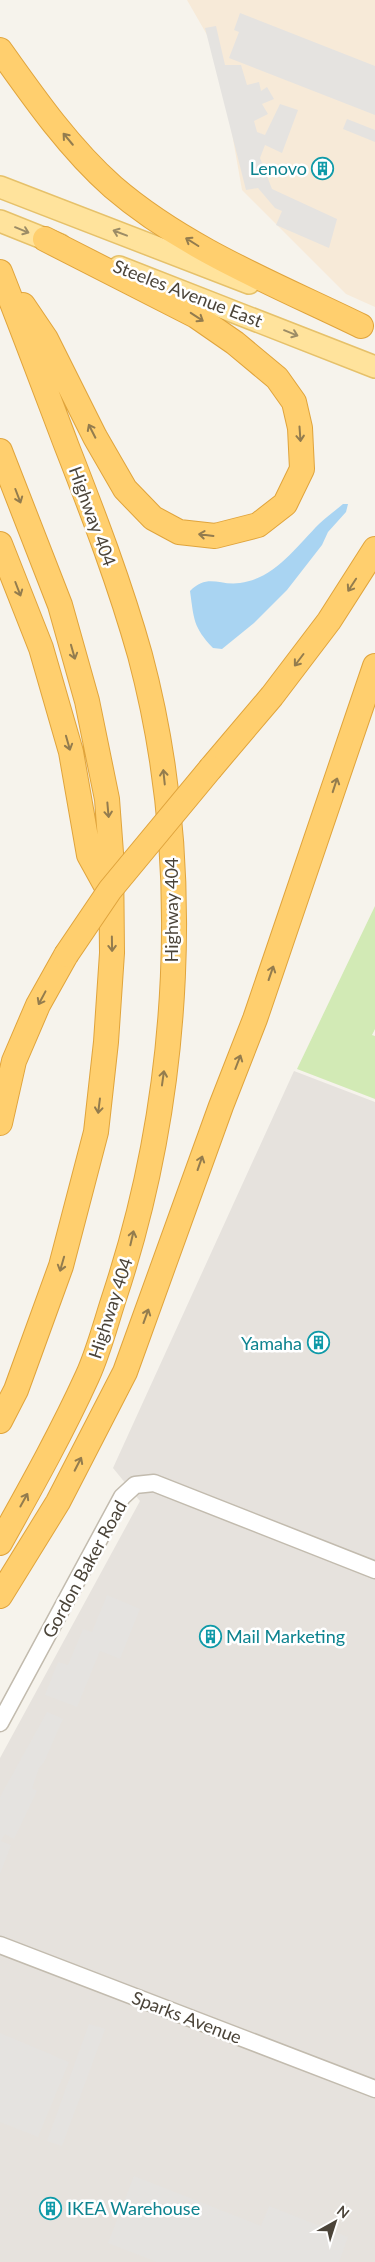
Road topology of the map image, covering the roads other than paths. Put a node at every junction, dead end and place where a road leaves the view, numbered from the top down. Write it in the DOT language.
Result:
graph roads {
  1 [pos="0,50"];
  2 [pos="0,187"];
  3 [pos="0,221"];
  4 [pos="45,239"];
  5 [pos="0,271"];
  6 [pos="368,329"];
  7 [pos="375,368"];
  8 [pos="0,451"];
  9 [pos="0,544"];
  10 [pos="375,549"];
  11 [pos="375,666"];
  12 [pos="111,895"];
  13 [pos="0,1123"];
  14 [pos="0,1421"];
  15 [pos="0,1543"];
  16 [pos="375,1570"];
  17 [pos="0,1596"];
  18 [pos="0,1723"];
  19 [pos="0,1945"];
  20 [pos="375,2089"];
  6 -- 1 [label="highway, one-way"];
  6 -- 2 [label="main road, Steeles Avenue East, one-way"];
  3 -- 4 [label="main road, Steeles Avenue East, one-way"];
  4 -- 5 [label="highway, one-way"];
  4 -- 7 [label="main road, Steeles Avenue East, one-way"];
  15 -- 5 [label="highway, Highway 404, one-way"];
  8 -- 12 [label="highway, one-way"];
  9 -- 12 [label="highway, one-way"];
  10 -- 13 [label="highway, one-way, bridge"];
  17 -- 11 [label="highway, one-way"];
  12 -- 14 [label="highway, one-way"];
  16 -- 18 [label="street, Gordon Baker Road"];
  19 -- 20 [label="street, Sparks Avenue"];
}
